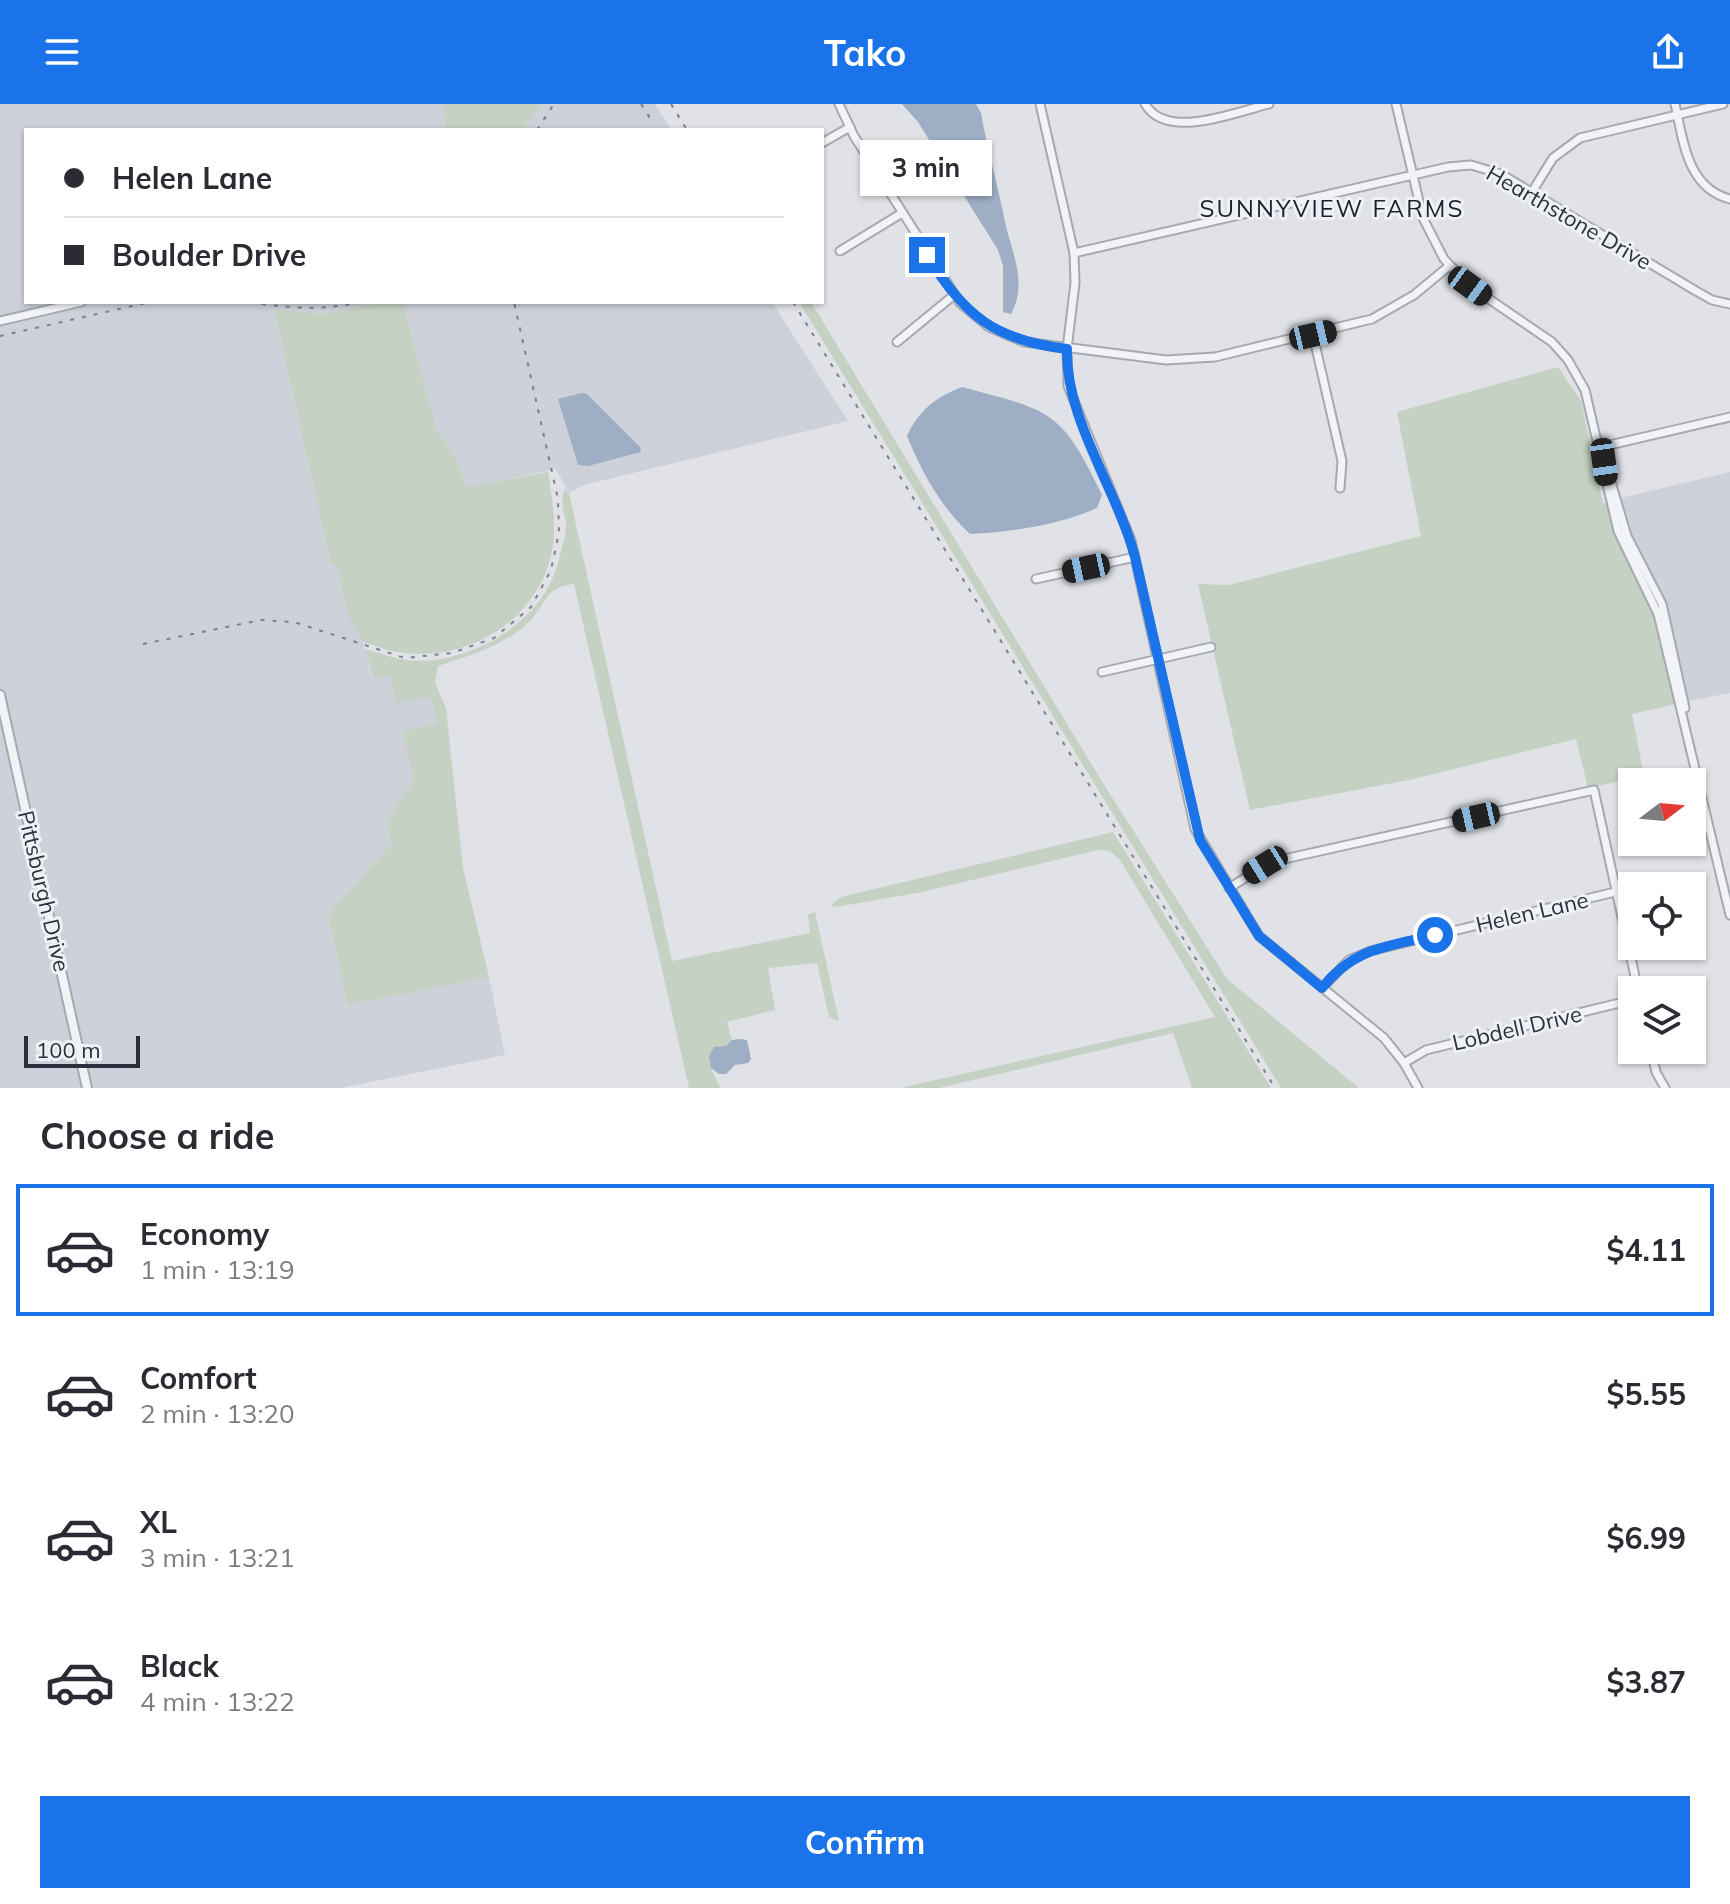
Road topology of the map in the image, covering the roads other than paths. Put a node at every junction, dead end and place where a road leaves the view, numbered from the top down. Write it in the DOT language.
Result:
graph roads {
  1 [pos="839,104"];
  2 [pos="1040,104"];
  3 [pos="1145,104"];
  4 [pos="1269,104"];
  5 [pos="1396,104"];
  6 [pos="1675,104"];
  7 [pos="1723,104"];
  8 [pos="1678,114"];
  9 [pos="850,127"];
  10 [pos="824,142"];
  11 [pos="1413,175"];
  12 [pos="1532,192"];
  13 [pos="1730,199"];
  14 [pos="902,213"];
  15 [pos="840,251"];
  16 [pos="1074,253"];
  17 [pos="1449,266"];
  18 [pos="954,295"];
  19 [pos="72,304"];
  20 [pos="1730,304"];
  21 [pos="0,321"];
  22 [pos="1313,335"];
  23 [pos="897,342"];
  24 [pos="1067,349"];
  25 [pos="1730,417"];
  26 [pos="1601,447"];
  27 [pos="1340,488"];
  28 [pos="1135,557"];
  29 [pos="1036,579"];
  30 [pos="1211,647"];
  31 [pos="1158,660"];
  32 [pos="1102,672"];
  33 [pos="0,695"];
  34 [pos="1730,868"];
  35 [pos="1720,871"];
  36 [pos="1229,888"];
  37 [pos="1615,892"];
  38 [pos="1730,915"];
  39 [pos="1635,976"];
  40 [pos="1322,988"];
  41 [pos="1618,1003"];
  42 [pos="1404,1063"];
  43 [pos="1654,1064"];
  44 [pos="87,1088"];
  45 [pos="1418,1088"];
  46 [pos="1665,1088"];
  1 -- 9 [label="street"];
  2 -- 16 [label="street"];
  3 -- 4 [label="street"];
  5 -- 11 [label="street"];
  6 -- 8 [label="street"];
  7 -- 8 [label="street"];
  8 -- 12 [label="street"];
  8 -- 13 [label="street"];
  9 -- 10 [label="street"];
  9 -- 14 [label="street"];
  11 -- 12 [label="street, Hearthstone Drive"];
  11 -- 16 [label="street, Hearthstone Drive"];
  11 -- 17 [label="street"];
  12 -- 20 [label="street, Hearthstone Drive"];
  14 -- 15 [label="street"];
  14 -- 18 [label="street"];
  16 -- 24 [label="street"];
  17 -- 22 [label="street"];
  17 -- 26 [label="street"];
  18 -- 23 [label="street"];
  18 -- 24 [label="street"];
  19 -- 21 [label="street"];
  22 -- 24 [label="street"];
  22 -- 27 [label="street"];
  24 -- 28 [label="street"];
  25 -- 26 [label="street"];
  26 -- 35 [label="street"];
  28 -- 29 [label="street"];
  28 -- 31 [label="street"];
  30 -- 31 [label="street"];
  31 -- 32 [label="street"];
  31 -- 36 [label="street"];
  33 -- 44 [label="street, Pittsburgh Drive"];
  34 -- 35 [label="street"];
  35 -- 38 [label="street"];
  36 -- 37 [label="street"];
  36 -- 40 [label="street"];
  37 -- 39 [label="street"];
  37 -- 40 [label="street, Helen Lane"];
  40 -- 42 [label="street"];
  41 -- 42 [label="street, Lobdell Drive"];
  42 -- 45 [label="street"];
  43 -- 46 [label="street"];
}
